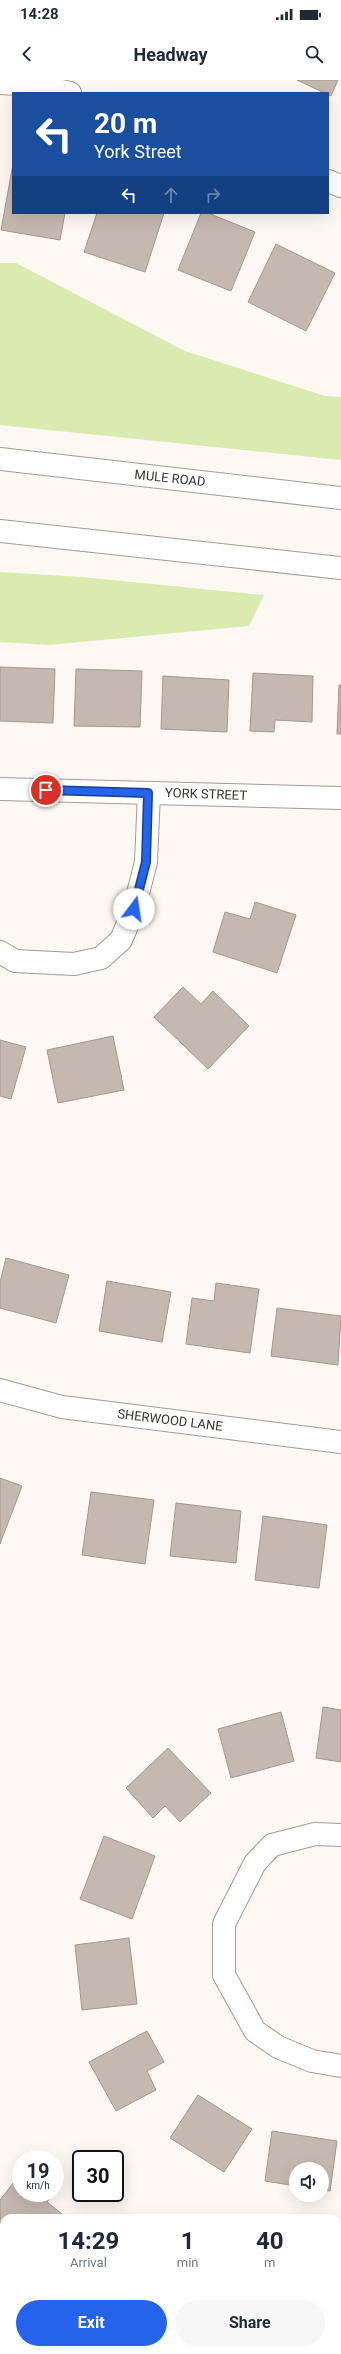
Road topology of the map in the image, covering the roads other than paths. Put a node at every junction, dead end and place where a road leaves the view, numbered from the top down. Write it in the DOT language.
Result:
graph roads {
  1 [pos="0,83"];
  2 [pos="66,92"];
  3 [pos="329,181"];
  4 [pos="341,186"];
  5 [pos="0,459"];
  6 [pos="341,498"];
  7 [pos="0,531"];
  8 [pos="341,568"];
  9 [pos="0,789"];
  10 [pos="148,793"];
  11 [pos="341,798"];
  12 [pos="0,952"];
  13 [pos="0,1390"];
  14 [pos="341,1442"];
  15 [pos="341,1835"];
  16 [pos="341,2066"];
  1 -- 2 [label="street"];
  3 -- 4 [label="street"];
  5 -- 6 [label="street, MULE ROAD"];
  7 -- 8 [label="street"];
  9 -- 10 [label="street, YORK STREET"];
  10 -- 11 [label="street, YORK STREET"];
  10 -- 12 [label="street"];
  13 -- 14 [label="street, SHERWOOD LANE"];
  15 -- 16 [label="street"];
}
